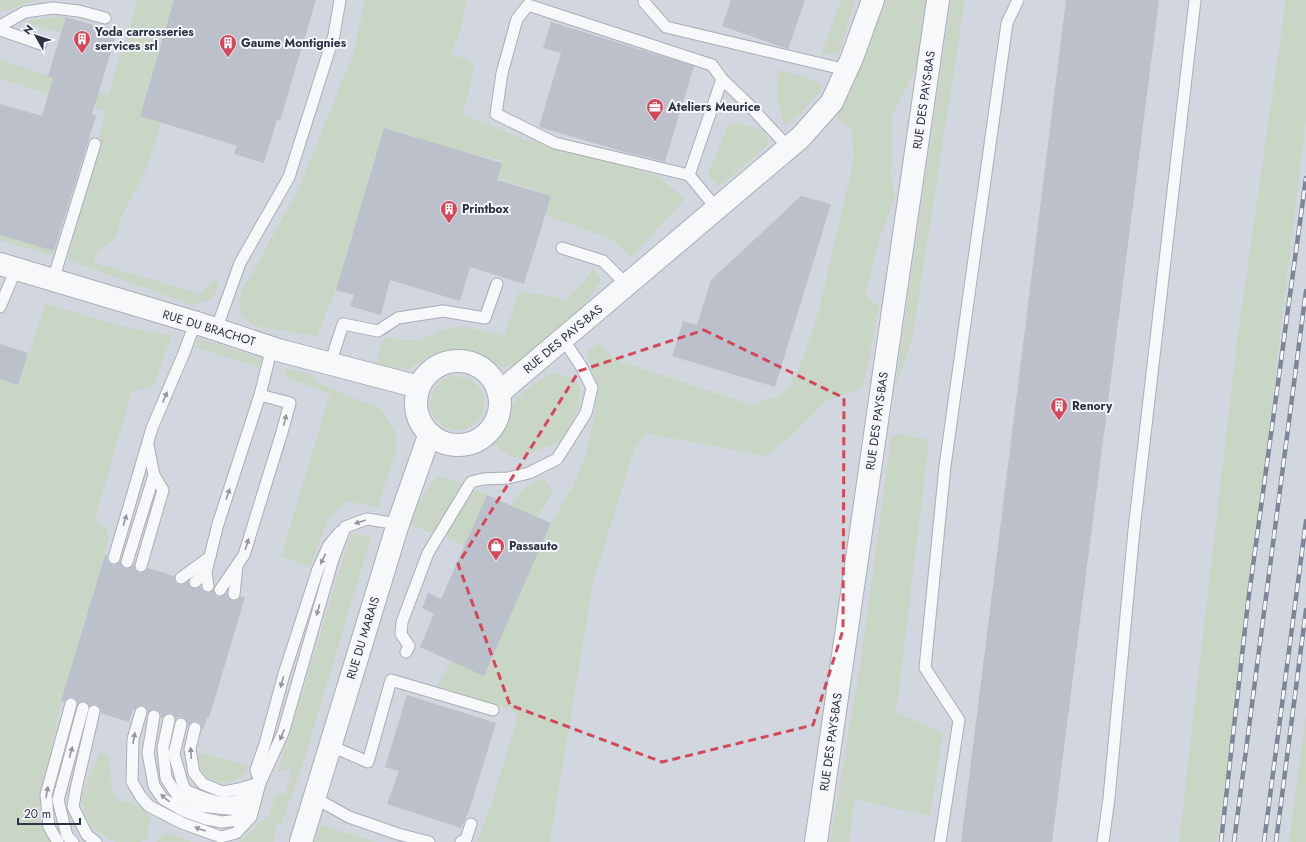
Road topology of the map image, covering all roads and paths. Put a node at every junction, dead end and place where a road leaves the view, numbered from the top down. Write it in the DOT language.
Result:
graph roads {
  1 [pos="340,0"];
  2 [pos="644,0"];
  3 [pos="872,0"];
  4 [pos="938,0"];
  5 [pos="1018,0"];
  6 [pos="1196,0"];
  7 [pos="105,18"];
  8 [pos="0,26"];
  9 [pos="0,30"];
  10 [pos="41,44"];
  11 [pos="847,70"];
  12 [pos="722,79"];
  13 [pos="96,144"];
  14 [pos="789,148"];
  15 [pos="689,175"];
  16 [pos="717,209"];
  17 [pos="562,248"];
  18 [pos="8,266"];
  19 [pos="53,280"];
  20 [pos="497,284"];
  21 [pos="627,285"];
  22 [pos="0,307"];
  23 [pos="195,323"];
  24 [pos="216,330"];
  25 [pos="563,339"];
  26 [pos="272,348"];
  27 [pos="330,364"];
  28 [pos="419,387"];
  29 [pos="499,394"];
  30 [pos="260,395"];
  31 [pos="430,436"];
  32 [pos="147,444"];
  33 [pos="154,475"];
  34 [pos="398,524"];
  35 [pos="345,527"];
  36 [pos="114,558"];
  37 [pos="210,558"];
  38 [pos="127,562"];
  39 [pos="238,564"];
  40 [pos="141,566"];
  41 [pos="206,572"];
  42 [pos="182,578"];
  43 [pos="195,582"];
  44 [pos="208,586"];
  45 [pos="220,590"];
  46 [pos="234,594"];
  47 [pos="406,652"];
  48 [pos="71,704"];
  49 [pos="83,708"];
  50 [pos="493,710"];
  51 [pos="94,711"];
  52 [pos="141,712"];
  53 [pos="154,716"];
  54 [pos="169,720"];
  55 [pos="181,724"];
  56 [pos="195,728"];
  57 [pos="331,746"];
  58 [pos="260,783"];
  59 [pos="315,798"];
  60 [pos="471,824"];
  61 [pos="58,842"];
  62 [pos="73,842"];
  63 [pos="96,842"];
  64 [pos="301,842"];
  65 [pos="429,842"];
  66 [pos="461,842"];
  67 [pos="816,842"];
  68 [pos="940,842"];
  69 [pos="1102,842"];
  1 -- 24 [label="lane"];
  2 -- 11 [label="lane"];
  3 -- 11 [label="street, RUE DES PAYS-BAS"];
  4 -- 67 [label="street, RUE DES PAYS-BAS"];
  5 -- 68 [label="lane"];
  6 -- 69 [label="lane"];
  7 -- 8 [label="lane"];
  9 -- 10 [label="lane"];
  11 -- 14 [label="street, RUE DES PAYS-BAS"];
  12 -- 14 [label="lane"];
  12 -- 15 [label="lane"];
  12 -- 15 [label="lane"];
  13 -- 19 [label="lane"];
  14 -- 16 [label="street, RUE DES PAYS-BAS"];
  15 -- 16 [label="lane"];
  16 -- 21 [label="street, RUE DES PAYS-BAS"];
  17 -- 21 [label="lane"];
  18 -- 19 [label="street, RUE DU BRACHOT"];
  18 -- 22 [label="lane"];
  19 -- 23 [label="street, RUE DU BRACHOT"];
  20 -- 27 [label="lane"];
  21 -- 25 [label="street, RUE DES PAYS-BAS"];
  23 -- 24 [label="street, RUE DU BRACHOT"];
  32 -- 23 [label="lane, one-way"];
  24 -- 26 [label="street, RUE DU BRACHOT"];
  25 -- 29 [label="street, RUE DES PAYS-BAS"];
  25 -- 47 [label="lane"];
  26 -- 27 [label="street, RUE DU BRACHOT"];
  26 -- 30 [label="lane"];
  27 -- 28 [label="street, RUE DU BRACHOT"];
  28 -- 29 [label="street"];
  28 -- 31 [label="street"];
  29 -- 31 [label="street"];
  37 -- 30 [label="lane, one-way"];
  39 -- 30 [label="lane, one-way"];
  31 -- 34 [label="street, RUE DU MARAIS"];
  32 -- 33 [label="lane"];
  36 -- 32 [label="lane, one-way"];
  33 -- 38 [label="lane"];
  33 -- 40 [label="lane"];
  34 -- 35 [label="lane, one-way"];
  34 -- 57 [label="street, RUE DU MARAIS"];
  35 -- 58 [label="lane, one-way"];
  35 -- 58 [label="lane, one-way"];
  37 -- 41 [label="lane"];
  37 -- 42 [label="lane"];
  39 -- 45 [label="lane"];
  39 -- 46 [label="lane"];
  41 -- 43 [label="lane"];
  41 -- 44 [label="lane"];
  61 -- 48 [label="lane, one-way"];
  62 -- 49 [label="lane, one-way"];
  50 -- 57 [label="lane"];
  51 -- 63 [label="lane"];
  58 -- 52 [label="lane, one-way"];
  58 -- 53 [label="lane, one-way"];
  54 -- 58 [label="lane"];
  55 -- 58 [label="lane"];
  58 -- 56 [label="lane, one-way"];
  57 -- 59 [label="street, RUE DU MARAIS"];
  59 -- 64 [label="street, RUE DU MARAIS"];
  59 -- 65 [label="lane"];
  60 -- 66 [label="lane"];
}
